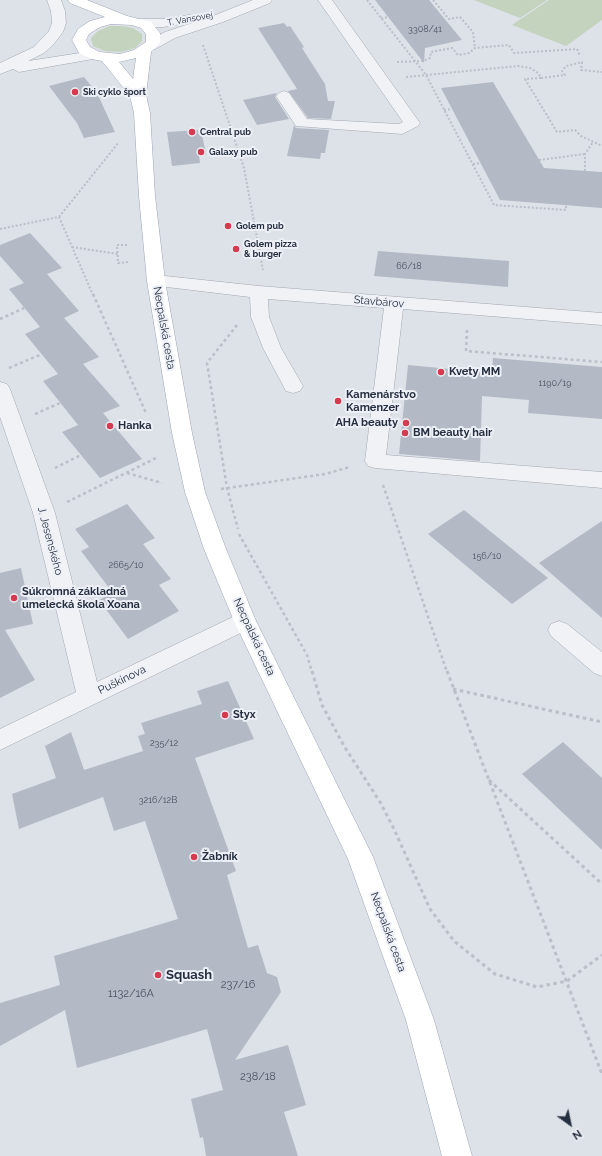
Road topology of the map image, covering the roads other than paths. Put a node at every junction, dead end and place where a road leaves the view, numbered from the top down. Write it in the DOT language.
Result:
graph roads {
  1 [pos="54,0"];
  2 [pos="68,0"];
  3 [pos="75,0"];
  4 [pos="265,0"];
  5 [pos="326,0"];
  6 [pos="238,10"];
  7 [pos="123,20"];
  8 [pos="141,23"];
  9 [pos="90,26"];
  10 [pos="79,40"];
  11 [pos="147,49"];
  12 [pos="100,56"];
  13 [pos="28,65"];
  14 [pos="0,70"];
  15 [pos="138,95"];
  16 [pos="284,96"];
  17 [pos="156,281"];
  18 [pos="259,292"];
  19 [pos="394,304"];
  20 [pos="602,320"];
  21 [pos="293,386"];
  22 [pos="0,389"];
  23 [pos="602,480"];
  24 [pos="245,621"];
  25 [pos="559,630"];
  26 [pos="602,666"];
  27 [pos="89,695"];
  28 [pos="0,740"];
  29 [pos="456,1156"];
  1 -- 14 [label="street"];
  2 -- 9 [label="main road"];
  3 -- 7 [label="main road"];
  4 -- 6 [label="street, T. Vansovej"];
  5 -- 16 [label="street"];
  6 -- 8 [label="street, T. Vansovej"];
  6 -- 11 [label="street, T. Vansovej"];
  7 -- 8 [label="main road"];
  7 -- 9 [label="main road"];
  8 -- 11 [label="main road, Necpalská cesta"];
  9 -- 10 [label="main road"];
  10 -- 12 [label="main road, Necpalská cesta"];
  10 -- 13 [label="street"];
  11 -- 12 [label="main road"];
  11 -- 15 [label="main road, Necpalská cesta"];
  12 -- 13 [label="street"];
  12 -- 15 [label="main road, Necpalská cesta"];
  13 -- 14 [label="street"];
  15 -- 17 [label="main road, Necpalská cesta"];
  17 -- 18 [label="street, Stavbárov"];
  17 -- 24 [label="main road, Necpalská cesta"];
  18 -- 19 [label="street, Stavbárov"];
  18 -- 21 [label="street"];
  19 -- 20 [label="street, Stavbárov"];
  19 -- 23 [label="street"];
  22 -- 27 [label="street, J. Jesenského"];
  24 -- 27 [label="street, Puškinova"];
  24 -- 29 [label="main road, Necpalská cesta"];
  25 -- 26 [label="street"];
  27 -- 28 [label="street, Puškinova"];
}
